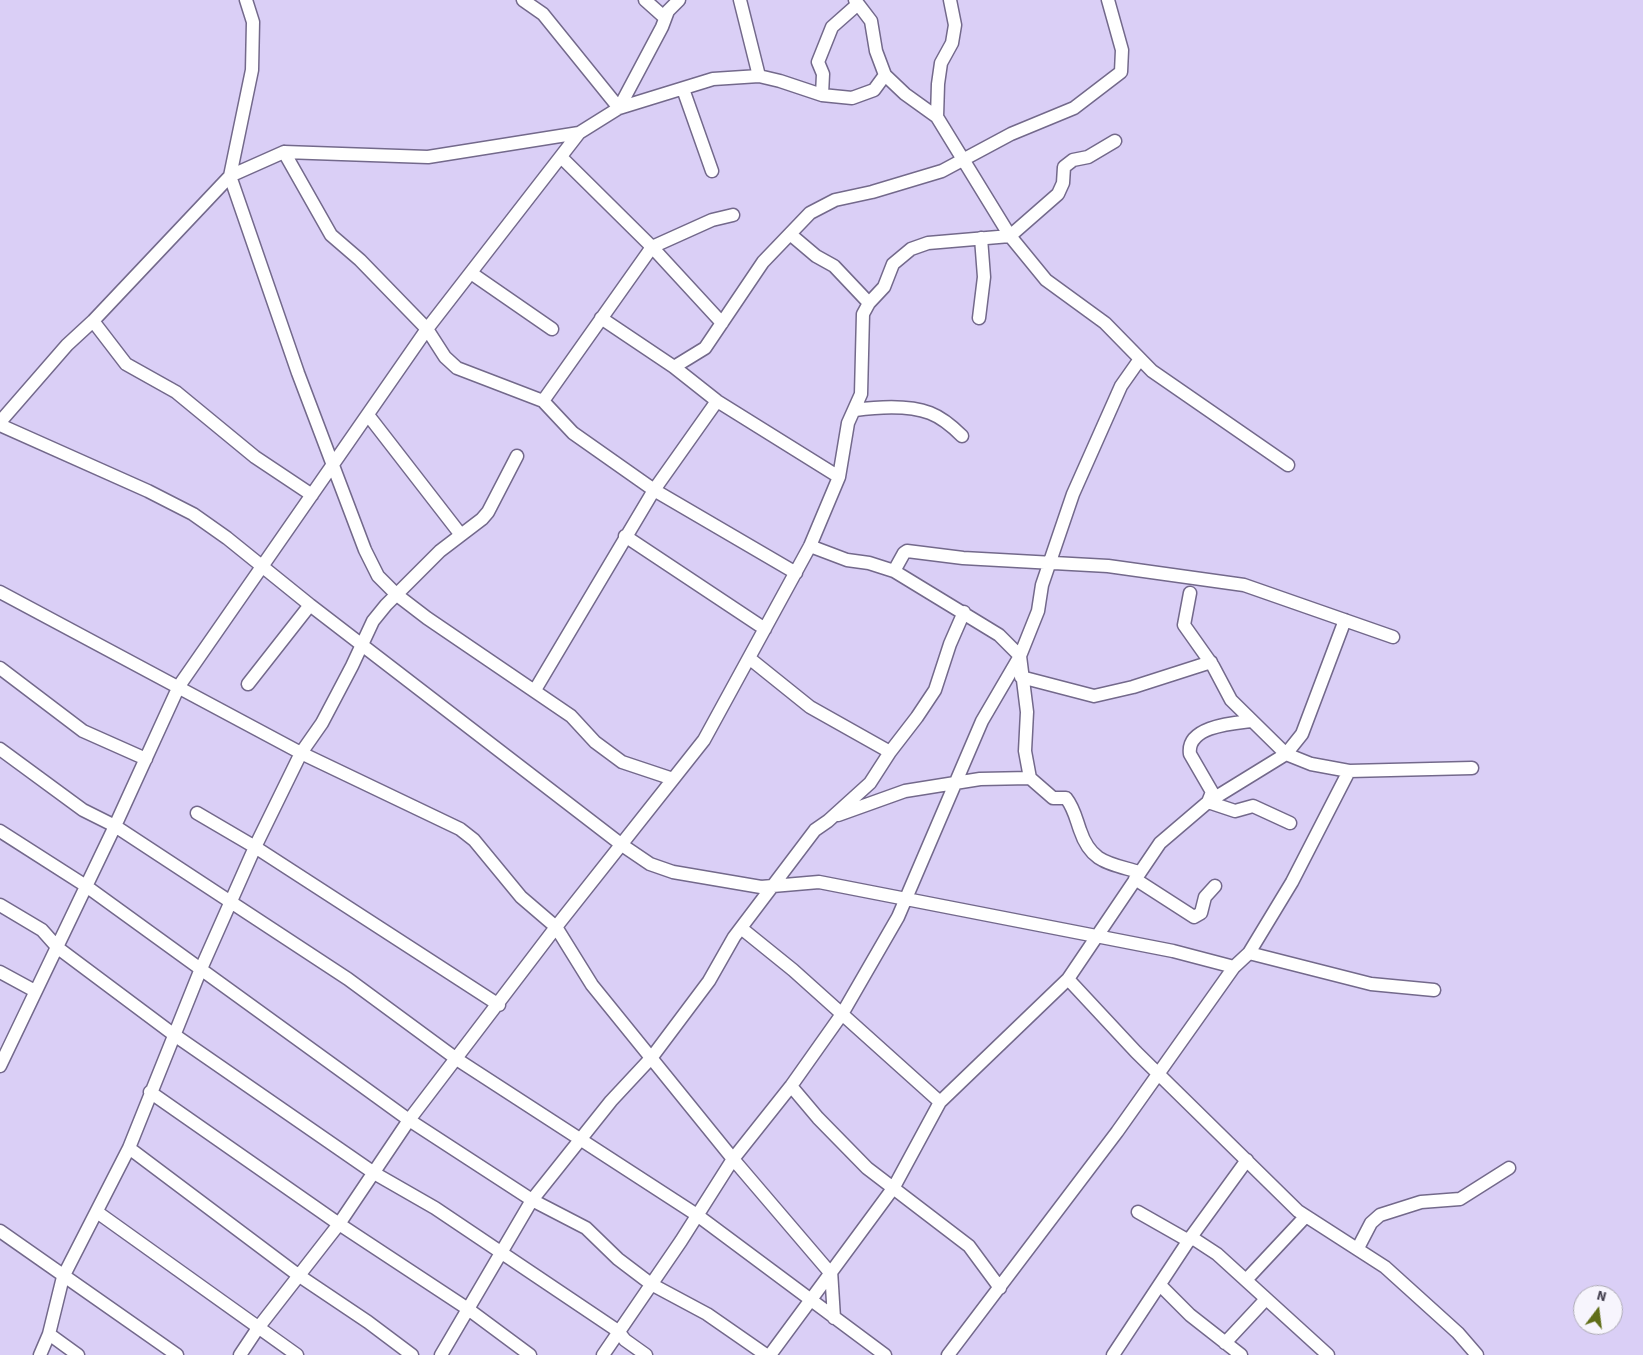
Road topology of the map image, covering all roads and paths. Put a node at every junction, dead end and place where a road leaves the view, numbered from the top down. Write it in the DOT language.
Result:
graph roads {
  1 [pos="246,0"];
  2 [pos="523,0"];
  3 [pos="645,0"];
  4 [pos="679,0"];
  5 [pos="740,0"];
  6 [pos="950,0"];
  7 [pos="1108,0"];
  8 [pos="856,2"];
  9 [pos="664,17"];
  10 [pos="885,75"];
  11 [pos="759,76"];
  12 [pos="683,88"];
  13 [pos="822,95"];
  14 [pos="619,108"];
  15 [pos="937,117"];
  16 [pos="579,133"];
  17 [pos="1115,141"];
  18 [pos="284,152"];
  19 [pos="562,157"];
  20 [pos="964,161"];
  21 [pos="712,171"];
  22 [pos="230,176"];
  23 [pos="733,215"];
  24 [pos="790,234"];
  25 [pos="1010,236"];
  26 [pos="981,238"];
  27 [pos="652,247"];
  28 [pos="471,273"];
  29 [pos="869,303"];
  30 [pos="601,318"];
  31 [pos="980,318"];
  32 [pos="93,321"];
  33 [pos="722,323"];
  34 [pos="427,329"];
  35 [pos="552,329"];
  36 [pos="1140,359"];
  37 [pos="674,367"];
  38 [pos="543,401"];
  39 [pos="717,401"];
  40 [pos="855,410"];
  41 [pos="368,415"];
  42 [pos="0,423"];
  43 [pos="962,436"];
  44 [pos="517,456"];
  45 [pos="333,465"];
  46 [pos="1288,465"];
  47 [pos="839,477"];
  48 [pos="654,490"];
  49 [pos="312,495"];
  50 [pos="461,535"];
  51 [pos="626,536"];
  52 [pos="810,546"];
  53 [pos="1050,563"];
  54 [pos="263,566"];
  55 [pos="894,571"];
  56 [pos="796,574"];
  57 [pos="0,592"];
  58 [pos="1190,593"];
  59 [pos="397,595"];
  60 [pos="310,605"];
  61 [pos="964,612"];
  62 [pos="1345,620"];
  63 [pos="765,629"];
  64 [pos="1393,637"];
  65 [pos="363,644"];
  66 [pos="1020,656"];
  67 [pos="749,658"];
  68 [pos="1211,662"];
  69 [pos="0,668"];
  70 [pos="1021,677"];
  71 [pos="248,684"];
  72 [pos="178,686"];
  73 [pos="535,690"];
  74 [pos="1251,721"];
  75 [pos="0,749"];
  76 [pos="890,752"];
  77 [pos="301,753"];
  78 [pos="1286,754"];
  79 [pos="146,759"];
  80 [pos="1472,768"];
  81 [pos="1349,770"];
  82 [pos="1030,778"];
  83 [pos="673,779"];
  84 [pos="954,785"];
  85 [pos="1208,802"];
  86 [pos="197,813"];
  87 [pos="833,816"];
  88 [pos="1290,823"];
  89 [pos="115,826"];
  90 [pos="0,831"];
  91 [pos="622,845"];
  92 [pos="255,847"];
  93 [pos="1137,876"];
  94 [pos="773,885"];
  95 [pos="86,886"];
  96 [pos="1215,886"];
  97 [pos="906,899"];
  98 [pos="232,902"];
  99 [pos="0,905"];
  100 [pos="556,927"];
  101 [pos="741,928"];
  102 [pos="1098,937"];
  103 [pos="58,948"];
  104 [pos="1249,952"];
  105 [pos="1234,967"];
  106 [pos="200,971"];
  107 [pos="0,972"];
  108 [pos="1068,979"];
  109 [pos="1434,990"];
  110 [pos="35,991"];
  111 [pos="499,1005"];
  112 [pos="842,1014"];
  113 [pos="173,1034"];
  114 [pos="652,1057"];
  115 [pos="458,1060"];
  116 [pos="0,1066"];
  117 [pos="1158,1073"];
  118 [pos="792,1086"];
  119 [pos="150,1092"];
  120 [pos="940,1102"];
  121 [pos="410,1120"];
  122 [pos="581,1139"];
  123 [pos="129,1148"];
  124 [pos="733,1159"];
  125 [pos="1247,1160"];
  126 [pos="1508,1168"];
  127 [pos="374,1173"];
  128 [pos="894,1187"];
  129 [pos="532,1200"];
  130 [pos="97,1212"];
  131 [pos="1138,1212"];
  132 [pos="697,1215"];
  133 [pos="1305,1217"];
  134 [pos="339,1224"];
  135 [pos="0,1232"];
  136 [pos="1190,1239"];
  137 [pos="1358,1248"];
  138 [pos="500,1252"];
  139 [pos="831,1270"];
  140 [pos="298,1275"];
  141 [pos="63,1277"];
  142 [pos="1246,1280"];
  143 [pos="651,1284"];
  144 [pos="1160,1285"];
  145 [pos="1000,1288"];
  146 [pos="1266,1299"];
  147 [pos="810,1301"];
  148 [pos="468,1309"];
  149 [pos="834,1318"];
  150 [pos="258,1328"];
  151 [pos="618,1331"];
  152 [pos="49,1334"];
  153 [pos="1232,1351"];
  154 [pos="1322,1353"];
  155 [pos="1473,1353"];
  156 [pos="40,1355"];
  157 [pos="78,1355"];
  158 [pos="177,1355"];
  159 [pos="240,1355"];
  160 [pos="297,1355"];
  161 [pos="412,1355"];
  162 [pos="441,1355"];
  163 [pos="530,1355"];
  164 [pos="603,1355"];
  165 [pos="646,1355"];
  166 [pos="766,1355"];
  167 [pos="770,1355"];
  168 [pos="885,1355"];
  169 [pos="948,1355"];
  170 [pos="1113,1355"];
  1 -- 22 [label="street"];
  2 -- 14 [label="street"];
  3 -- 9 [label="street"];
  4 -- 9 [label="street"];
  5 -- 11 [label="street"];
  6 -- 15 [label="street"];
  7 -- 20 [label="street"];
  8 -- 10 [label="street"];
  8 -- 13 [label="street"];
  9 -- 14 [label="street"];
  10 -- 13 [label="street"];
  10 -- 15 [label="street"];
  11 -- 12 [label="street"];
  11 -- 13 [label="street"];
  12 -- 14 [label="street"];
  12 -- 21 [label="street"];
  14 -- 16 [label="street"];
  15 -- 20 [label="street"];
  16 -- 18 [label="street"];
  16 -- 19 [label="street"];
  17 -- 25 [label="street"];
  18 -- 22 [label="street"];
  18 -- 34 [label="street"];
  19 -- 27 [label="street"];
  19 -- 28 [label="street"];
  20 -- 24 [label="street"];
  20 -- 25 [label="street"];
  22 -- 32 [label="street"];
  22 -- 45 [label="street"];
  23 -- 27 [label="street"];
  24 -- 29 [label="street"];
  24 -- 33 [label="street"];
  25 -- 26 [label="street"];
  25 -- 36 [label="street"];
  26 -- 29 [label="street"];
  26 -- 31 [label="street"];
  27 -- 30 [label="street"];
  27 -- 33 [label="street"];
  28 -- 34 [label="street"];
  28 -- 35 [label="street"];
  29 -- 40 [label="street"];
  30 -- 37 [label="street"];
  30 -- 38 [label="street"];
  32 -- 42 [label="street"];
  32 -- 49 [label="street"];
  33 -- 37 [label="street"];
  34 -- 38 [label="street"];
  34 -- 41 [label="street"];
  36 -- 46 [label="street"];
  36 -- 53 [label="street"];
  37 -- 39 [label="street"];
  38 -- 48 [label="street"];
  39 -- 47 [label="street"];
  39 -- 48 [label="street"];
  40 -- 43 [label="street"];
  40 -- 47 [label="street"];
  41 -- 45 [label="street"];
  41 -- 50 [label="street"];
  42 -- 54 [label="street"];
  44 -- 50 [label="street"];
  45 -- 49 [label="street"];
  45 -- 59 [label="street"];
  47 -- 52 [label="street"];
  48 -- 51 [label="street"];
  48 -- 56 [label="street"];
  49 -- 54 [label="street"];
  50 -- 59 [label="street"];
  51 -- 63 [label="street"];
  51 -- 73 [label="street"];
  52 -- 55 [label="street"];
  52 -- 56 [label="street"];
  53 -- 55 [label="street"];
  53 -- 62 [label="street"];
  53 -- 66 [label="street"];
  54 -- 60 [label="street"];
  54 -- 72 [label="street"];
  55 -- 61 [label="street"];
  56 -- 63 [label="street"];
  57 -- 72 [label="street"];
  58 -- 68 [label="street"];
  59 -- 65 [label="street"];
  59 -- 73 [label="street"];
  60 -- 65 [label="street"];
  60 -- 71 [label="street"];
  61 -- 66 [label="street"];
  61 -- 76 [label="street"];
  62 -- 64 [label="street"];
  62 -- 78 [label="street"];
  63 -- 67 [label="street"];
  65 -- 77 [label="street"];
  65 -- 91 [label="street"];
  66 -- 70 [label="street"];
  66 -- 84 [label="street"];
  67 -- 76 [label="street"];
  67 -- 83 [label="street"];
  68 -- 70 [label="street"];
  68 -- 74 [label="street"];
  69 -- 79 [label="street"];
  70 -- 82 [label="street"];
  72 -- 77 [label="street"];
  72 -- 79 [label="street"];
  73 -- 83 [label="street"];
  74 -- 78 [label="street"];
  74 -- 85 [label="street"];
  75 -- 89 [label="street"];
  76 -- 87 [label="street"];
  77 -- 92 [label="street"];
  77 -- 100 [label="street"];
  78 -- 81 [label="street"];
  78 -- 85 [label="street"];
  79 -- 89 [label="street"];
  80 -- 81 [label="street"];
  81 -- 104 [label="street"];
  82 -- 84 [label="street"];
  82 -- 93 [label="street"];
  83 -- 91 [label="street"];
  84 -- 87 [label="street"];
  84 -- 97 [label="street"];
  85 -- 88 [label="street"];
  85 -- 93 [label="street"];
  86 -- 92 [label="street"];
  87 -- 94 [label="street"];
  89 -- 95 [label="street"];
  89 -- 98 [label="street"];
  90 -- 95 [label="street"];
  91 -- 94 [label="street"];
  91 -- 100 [label="street"];
  92 -- 98 [label="street"];
  92 -- 111 [label="street"];
  93 -- 96 [label="street"];
  93 -- 102 [label="street"];
  94 -- 97 [label="street"];
  94 -- 101 [label="street"];
  95 -- 103 [label="street"];
  95 -- 106 [label="street"];
  97 -- 102 [label="street"];
  97 -- 112 [label="street"];
  98 -- 106 [label="street"];
  98 -- 115 [label="street"];
  99 -- 103 [label="street"];
  100 -- 111 [label="street"];
  100 -- 114 [label="street"];
  101 -- 112 [label="street"];
  101 -- 114 [label="street"];
  102 -- 105 [label="street"];
  102 -- 108 [label="street"];
  103 -- 110 [label="street"];
  103 -- 113 [label="street"];
  104 -- 105 [label="street"];
  104 -- 109 [label="street"];
  105 -- 117 [label="street"];
  106 -- 113 [label="street"];
  106 -- 121 [label="street"];
  107 -- 110 [label="street"];
  108 -- 117 [label="street"];
  108 -- 120 [label="street"];
  110 -- 116 [label="street"];
  111 -- 115 [label="street"];
  112 -- 118 [label="street"];
  112 -- 120 [label="street"];
  113 -- 119 [label="street"];
  113 -- 127 [label="street"];
  114 -- 122 [label="street"];
  114 -- 124 [label="street"];
  115 -- 121 [label="street"];
  115 -- 122 [label="street"];
  117 -- 125 [label="street"];
  117 -- 145 [label="street"];
  118 -- 124 [label="street"];
  118 -- 128 [label="street"];
  119 -- 123 [label="street"];
  119 -- 134 [label="street"];
  120 -- 128 [label="street"];
  121 -- 127 [label="street"];
  121 -- 129 [label="street"];
  122 -- 129 [label="street"];
  122 -- 132 [label="street"];
  123 -- 130 [label="street"];
  123 -- 140 [label="street"];
  124 -- 132 [label="street"];
  124 -- 139 [label="street"];
  125 -- 133 [label="street"];
  125 -- 136 [label="street"];
  126 -- 137 [label="street"];
  127 -- 134 [label="street"];
  127 -- 138 [label="street"];
  128 -- 139 [label="street"];
  128 -- 145 [label="street"];
  129 -- 138 [label="street"];
  129 -- 143 [label="street"];
  130 -- 141 [label="street"];
  130 -- 150 [label="street"];
  131 -- 136 [label="street"];
  132 -- 143 [label="street"];
  132 -- 147 [label="street"];
  133 -- 137 [label="street"];
  133 -- 142 [label="street"];
  134 -- 140 [label="street"];
  134 -- 148 [label="street"];
  135 -- 141 [label="street"];
  136 -- 142 [label="street"];
  136 -- 144 [label="street"];
  137 -- 155 [label="street"];
  138 -- 148 [label="street"];
  138 -- 151 [label="street"];
  139 -- 147 [label="street"];
  139 -- 149 [label="street"];
  140 -- 150 [label="street"];
  140 -- 161 [label="street"];
  141 -- 152 [label="street"];
  141 -- 158 [label="street"];
  142 -- 146 [label="street"];
  143 -- 151 [label="street"];
  143 -- 166 [label="street"];
  144 -- 153 [label="street"];
  144 -- 170 [label="street"];
  145 -- 169 [label="street"];
  146 -- 153 [label="street"];
  146 -- 154 [label="street"];
  147 -- 149 [label="street"];
  147 -- 167 [label="street"];
  148 -- 162 [label="street"];
  148 -- 163 [label="street"];
  149 -- 168 [label="street"];
  150 -- 159 [label="street"];
  150 -- 160 [label="street"];
  151 -- 164 [label="street"];
  151 -- 165 [label="street"];
  152 -- 156 [label="street"];
  152 -- 157 [label="street"];
}
